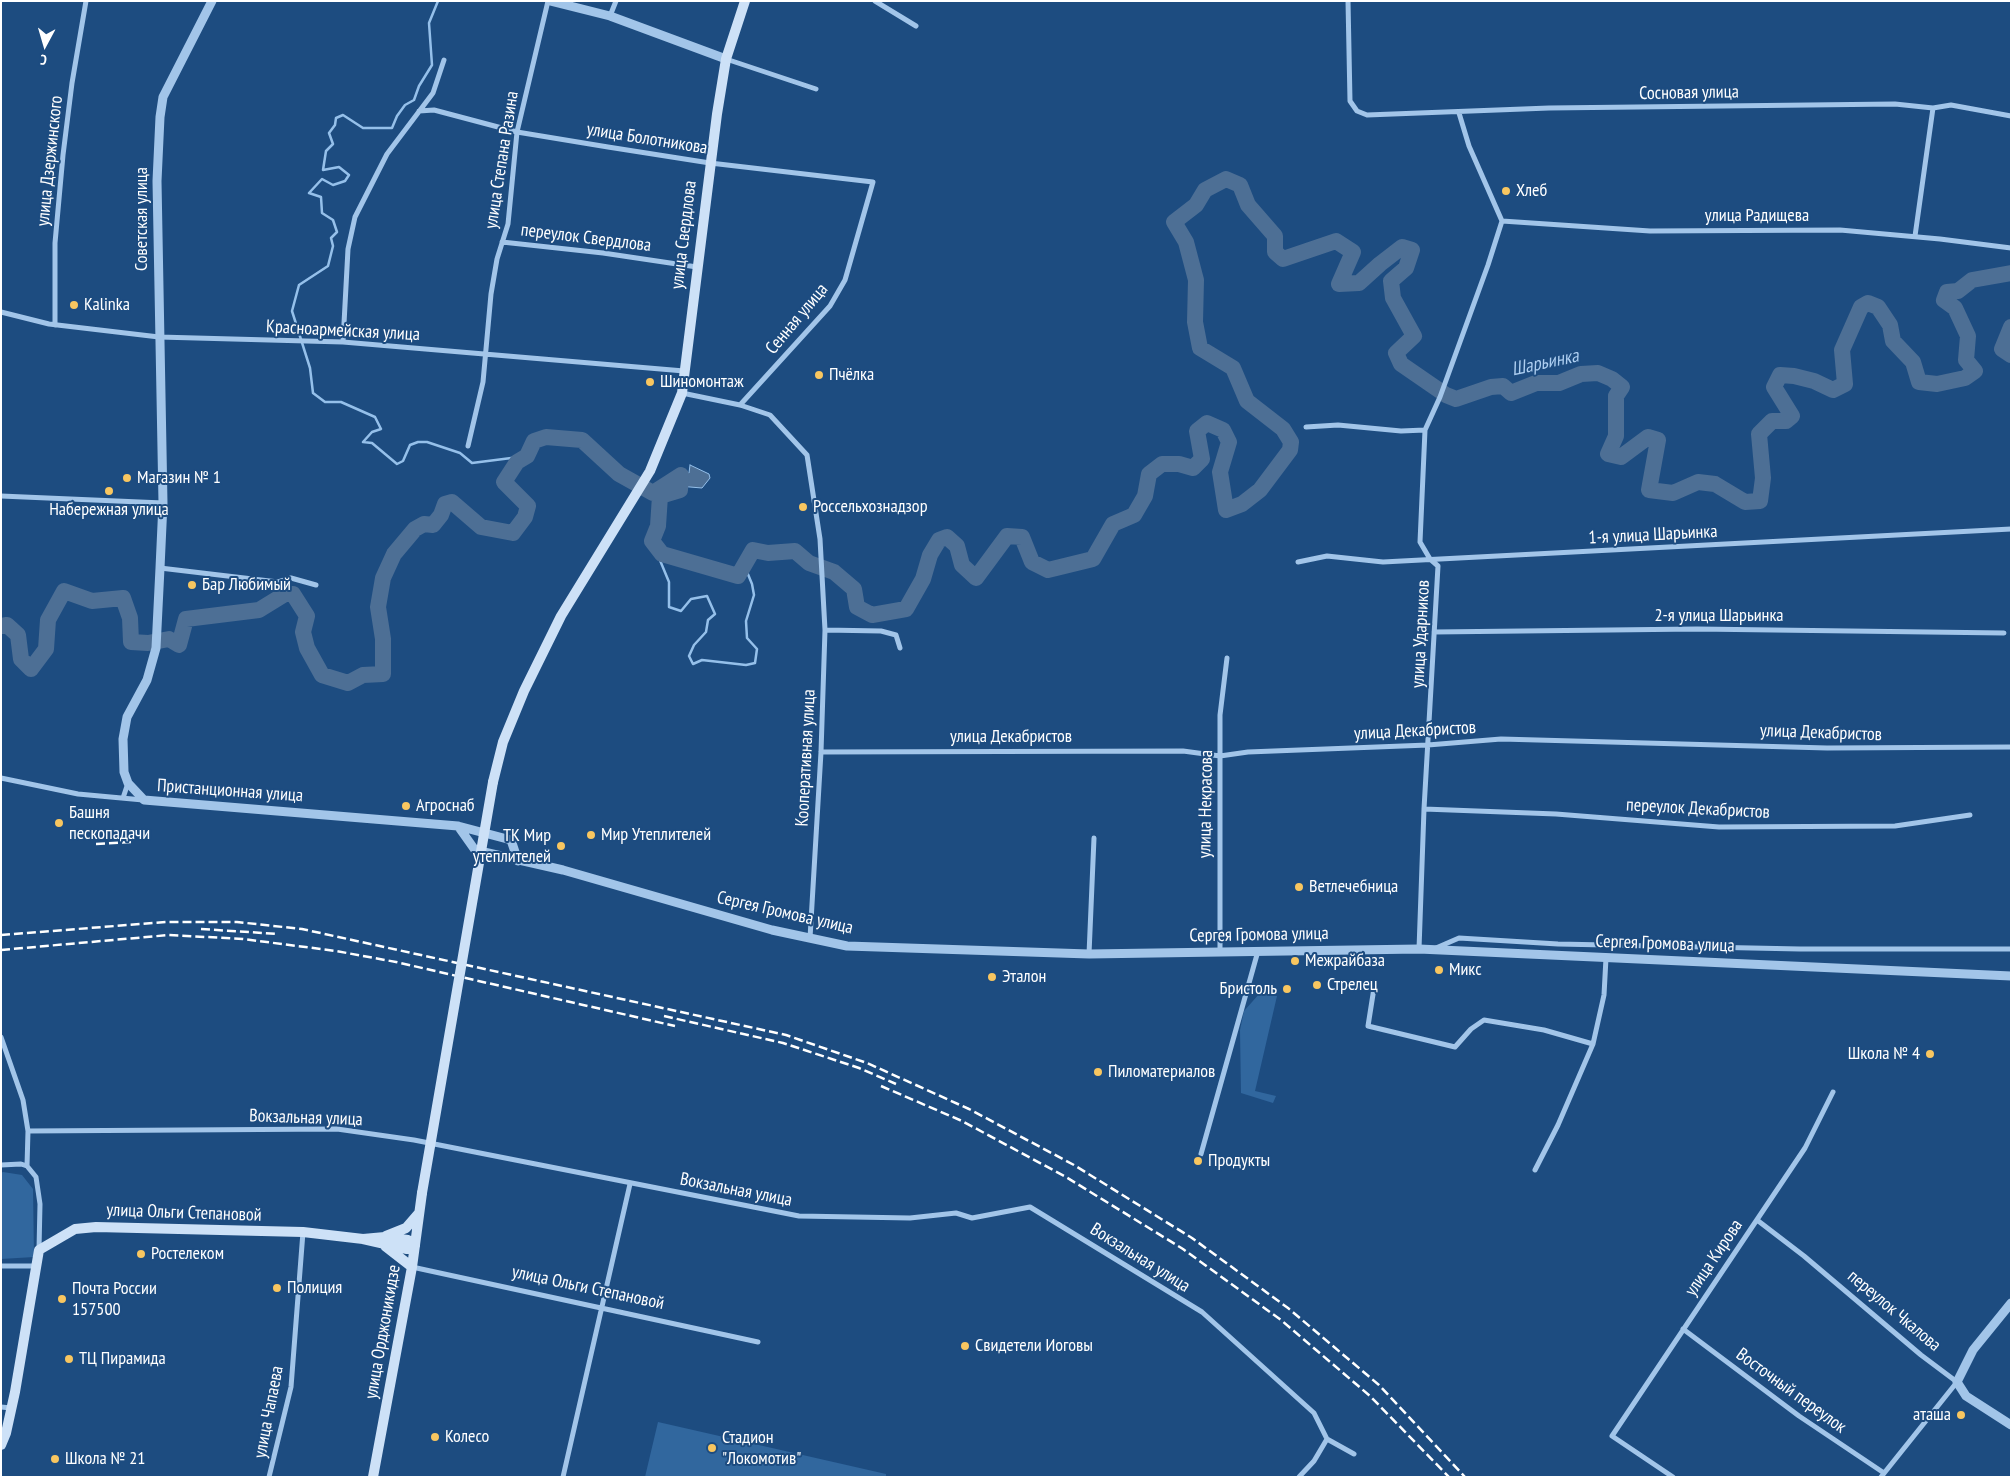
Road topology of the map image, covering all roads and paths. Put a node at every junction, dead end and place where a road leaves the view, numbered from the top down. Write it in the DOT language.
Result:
graph roads {
  1 [pos="86,1"];
  2 [pos="212,1"];
  3 [pos="549,1"];
  4 [pos="616,1"];
  5 [pos="745,1"];
  6 [pos="875,1"];
  7 [pos="1348,1"];
  8 [pos="610,16"];
  9 [pos="916,26"];
  10 [pos="726,59"];
  11 [pos="444,60"];
  12 [pos="816,89"];
  13 [pos="1933,108"];
  14 [pos="419,111"];
  15 [pos="1460,113"];
  16 [pos="2011,116"];
  17 [pos="517,132"];
  18 [pos="710,163"];
  19 [pos="873,182"];
  20 [pos="1502,221"];
  21 [pos="1915,236"];
  22 [pos="502,242"];
  23 [pos="2011,248"];
  24 [pos="697,267"];
  25 [pos="1,312"];
  26 [pos="55,325"];
  27 [pos="159,337"];
  28 [pos="343,342"];
  29 [pos="484,354"];
  30 [pos="684,371"];
  31 [pos="682,393"];
  32 [pos="740,405"];
  33 [pos="1306,427"];
  34 [pos="1425,430"];
  35 [pos="468,446"];
  36 [pos="1,496"];
  37 [pos="163,503"];
  38 [pos="2011,528"];
  39 [pos="1430,558"];
  40 [pos="1298,562"];
  41 [pos="160,568"];
  42 [pos="316,584"];
  43 [pos="825,630"];
  44 [pos="1434,632"];
  45 [pos="2004,633"];
  46 [pos="900,648"];
  47 [pos="1227,658"];
  48 [pos="1428,745"];
  49 [pos="2011,747"];
  50 [pos="821,752"];
  51 [pos="1220,756"];
  52 [pos="1,778"];
  53 [pos="494,782"];
  54 [pos="128,783"];
  55 [pos="123,798"];
  56 [pos="144,800"];
  57 [pos="1424,809"];
  58 [pos="1970,815"];
  59 [pos="458,826"];
  60 [pos="1094,838"];
  61 [pos="518,861"];
  62 [pos="810,938"];
  63 [pos="1419,949"];
  64 [pos="2011,949"];
  65 [pos="1258,950"];
  66 [pos="1431,950"];
  67 [pos="1220,951"];
  68 [pos="1089,954"];
  69 [pos="1606,958"];
  70 [pos="2011,976"];
  71 [pos="1374,988"];
  72 [pos="1,1037"];
  73 [pos="1593,1044"];
  74 [pos="1833,1092"];
  75 [pos="28,1131"];
  76 [pos="1201,1154"];
  77 [pos="1,1165"];
  78 [pos="27,1166"];
  79 [pos="1535,1170"];
  80 [pos="630,1184"];
  81 [pos="419,1213"];
  82 [pos="1757,1220"];
  83 [pos="303,1232"];
  84 [pos="384,1241"];
  85 [pos="415,1246"];
  86 [pos="39,1250"];
  87 [pos="1,1266"];
  88 [pos="37,1266"];
  89 [pos="412,1267"];
  90 [pos="2011,1303"];
  91 [pos="602,1307"];
  92 [pos="1683,1329"];
  93 [pos="758,1342"];
  94 [pos="1957,1382"];
  95 [pos="6,1408"];
  96 [pos="2011,1425"];
  97 [pos="1327,1439"];
  98 [pos="1,1445"];
  99 [pos="1354,1454"];
  100 [pos="1882,1475"];
  101 [pos="269,1477"];
  102 [pos="373,1477"];
  103 [pos="563,1477"];
  104 [pos="1299,1477"];
  105 [pos="1673,1477"];
  1 -- 26 [label="street, улица Дзержинского"];
  2 -- 27 [label="street, Советская улица"];
  3 -- 8 [label="street"];
  3 -- 17 [label="street, улица Степана Разина"];
  4 -- 8 [label="street"];
  5 -- 10 [label="main road, улица Свердлова"];
  6 -- 9 [label="street"];
  7 -- 15 [label="street, Сосновая улица"];
  8 -- 10 [label="street"];
  10 -- 12 [label="street"];
  10 -- 18 [label="main road, улица Свердлова"];
  11 -- 14 [label="street"];
  13 -- 15 [label="street, Сосновая улица"];
  13 -- 16 [label="street, Сосновая улица"];
  13 -- 21 [label="street"];
  14 -- 17 [label="street, улица Болотникова"];
  14 -- 28 [label="street"];
  15 -- 20 [label="street"];
  17 -- 18 [label="street, улица Болотникова"];
  17 -- 22 [label="street, улица Степана Разина"];
  18 -- 19 [label="street, улица Болотникова"];
  18 -- 24 [label="main road, улица Свердлова"];
  19 -- 32 [label="street, Сенная улица"];
  20 -- 21 [label="street, улица Радищева"];
  20 -- 34 [label="street, улица Ударников"];
  21 -- 23 [label="street, улица Радищева"];
  22 -- 24 [label="street, переулок Свердлова"];
  22 -- 29 [label="street, улица Степана Разина"];
  24 -- 30 [label="main road, улица Свердлова"];
  25 -- 26 [label="street, Красноармейская улица"];
  26 -- 27 [label="street, Красноармейская улица"];
  27 -- 28 [label="street, Красноармейская улица"];
  27 -- 37 [label="street, Советская улица"];
  28 -- 29 [label="street, Красноармейская улица"];
  29 -- 30 [label="street, Красноармейская улица"];
  29 -- 35 [label="street, улица Степана Разина"];
  30 -- 31 [label="main road, улица Свердлова"];
  31 -- 32 [label="street"];
  31 -- 53 [label="main road, улица Свердлова"];
  32 -- 43 [label="street, Кооперативная улица"];
  33 -- 34 [label="street"];
  34 -- 39 [label="street, улица Ударников"];
  36 -- 37 [label="street"];
  37 -- 41 [label="street, Советская улица"];
  38 -- 39 [label="street, 1-я улица Шарьинка"];
  39 -- 40 [label="street, 1-я улица Шарьинка"];
  39 -- 44 [label="street, улица Ударников"];
  41 -- 42 [label="street"];
  41 -- 54 [label="street, Советская улица"];
  43 -- 46 [label="street"];
  43 -- 50 [label="street, Кооперативная улица"];
  44 -- 45 [label="street, 2-я улица Шарьинка"];
  44 -- 48 [label="street, улица Ударников"];
  47 -- 51 [label="street, улица Некрасова"];
  48 -- 49 [label="street, улица Декабристов"];
  48 -- 51 [label="street, улица Декабристов"];
  48 -- 57 [label="street, улица Ударников"];
  50 -- 51 [label="street, улица Декабристов"];
  50 -- 62 [label="street, Кооперативная улица"];
  51 -- 67 [label="street, улица Некрасова"];
  52 -- 55 [label="street, Пристанционная улица"];
  53 -- 81 [label="main road, улица Орджоникидзе, bridge"];
  54 -- 55 [label="street"];
  54 -- 56 [label="street, Советская улица"];
  55 -- 56 [label="street, Пристанционная улица"];
  56 -- 59 [label="street, Пристанционная улица"];
  57 -- 58 [label="street, переулок Декабристов"];
  57 -- 63 [label="street, улица Ударников"];
  59 -- 61 [label="street, Сергея Громова улица"];
  59 -- 61 [label="street, Пристанционная улица"];
  60 -- 68 [label="street"];
  61 -- 62 [label="street, Сергея Громова улица"];
  62 -- 68 [label="street, Сергея Громова улица"];
  63 -- 65 [label="street, Сергея Громова улица"];
  63 -- 66 [label="street, Сергея Громова улица"];
  64 -- 66 [label="street"];
  65 -- 67 [label="street, Сергея Громова улица"];
  65 -- 76 [label="street"];
  66 -- 69 [label="street, Сергея Громова улица"];
  67 -- 68 [label="street, Сергея Громова улица"];
  69 -- 70 [label="street, Сергея Громова улица"];
  69 -- 73 [label="street"];
  71 -- 73 [label="street"];
  72 -- 75 [label="street"];
  73 -- 79 [label="street"];
  74 -- 82 [label="street, улица Кирова"];
  75 -- 78 [label="street"];
  75 -- 80 [label="street, Вокзальная улица"];
  77 -- 78 [label="street"];
  78 -- 86 [label="street"];
  80 -- 91 [label="street"];
  80 -- 97 [label="street, Вокзальная улица"];
  81 -- 84 [label="main road"];
  81 -- 85 [label="main road, улица Орджоникидзе"];
  82 -- 92 [label="street, улица Кирова"];
  82 -- 94 [label="street, переулок Чкалова"];
  83 -- 84 [label="main road, улица Ольги Степановой"];
  83 -- 86 [label="main road, улица Ольги Степановой"];
  83 -- 101 [label="street, улица Чапаева"];
  84 -- 85 [label="main road"];
  84 -- 89 [label="main road"];
  85 -- 89 [label="main road, улица Орджоникидзе"];
  86 -- 88 [label="main road"];
  87 -- 88 [label="street"];
  88 -- 95 [label="main road"];
  89 -- 91 [label="street, улица Ольги Степановой"];
  89 -- 102 [label="main road, улица Орджоникидзе"];
  90 -- 94 [label="street"];
  91 -- 93 [label="street, улица Ольги Степановой"];
  91 -- 103 [label="street"];
  92 -- 100 [label="street, Восточный переулок"];
  92 -- 105 [label="street, улица Кирова"];
  94 -- 96 [label="street, переулок Чкалова"];
  94 -- 100 [label="street"];
  95 -- 98 [label="main road"];
  97 -- 99 [label="street"];
  97 -- 104 [label="street"];
}
